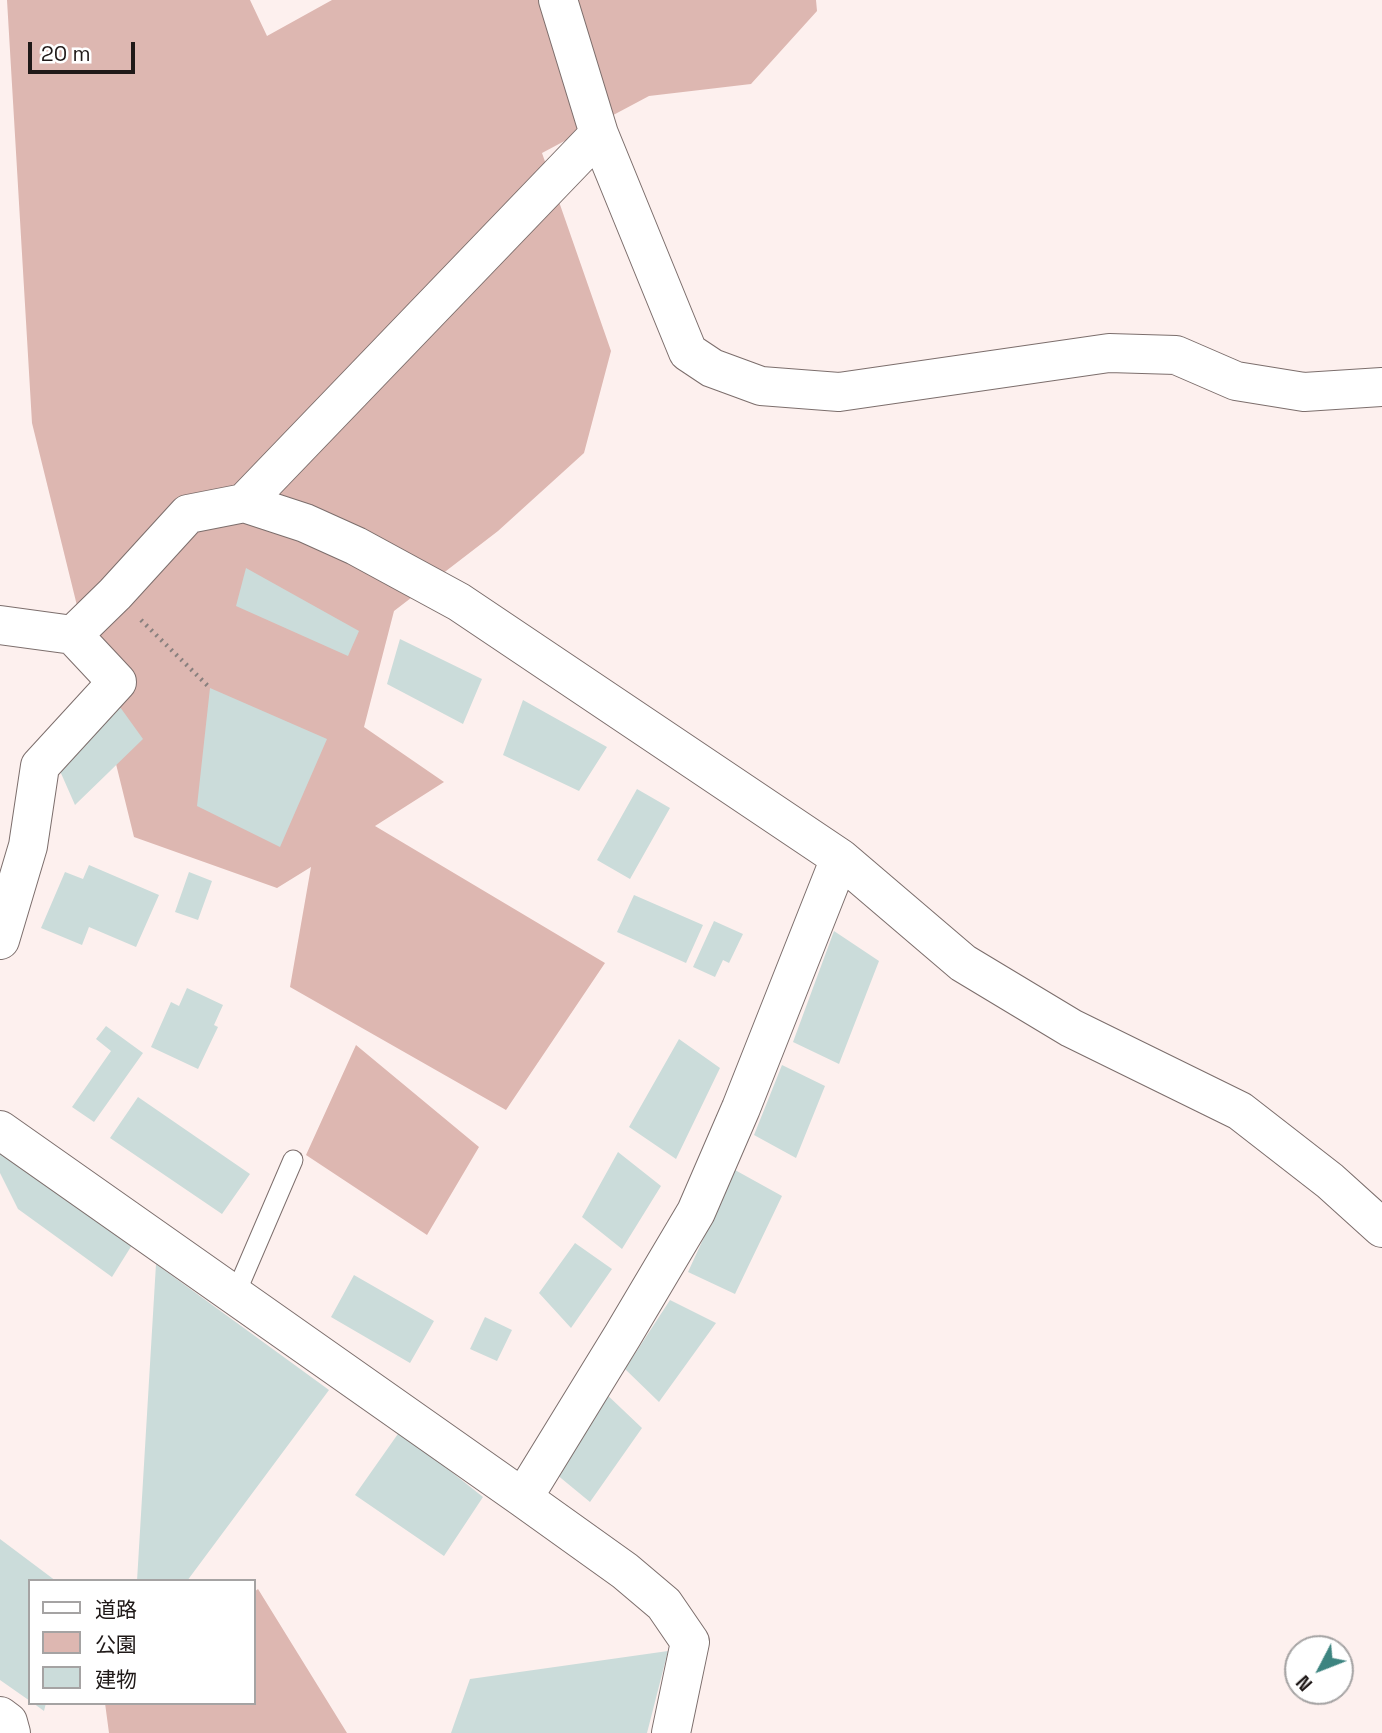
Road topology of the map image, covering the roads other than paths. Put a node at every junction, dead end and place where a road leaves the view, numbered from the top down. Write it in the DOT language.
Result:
graph roads {
  1 [pos="558,0"];
  2 [pos="599,134"];
  3 [pos="1382,387"];
  4 [pos="244,503"];
  5 [pos="0,625"];
  6 [pos="73,635"];
  7 [pos="840,858"];
  8 [pos="0,940"];
  9 [pos="0,1130"];
  10 [pos="293,1160"];
  11 [pos="1382,1228"];
  12 [pos="235,1295"];
  13 [pos="523,1498"];
  14 [pos="0,1716"];
  15 [pos="11,1733"];
  16 [pos="671,1733"];
  1 -- 2 [label="street"];
  2 -- 3 [label="street"];
  2 -- 4 [label="street"];
  4 -- 6 [label="street"];
  4 -- 7 [label="street"];
  5 -- 6 [label="street"];
  6 -- 8 [label="street"];
  7 -- 11 [label="street"];
  7 -- 13 [label="street"];
  9 -- 12 [label="street"];
  10 -- 12 [label="lane"];
  12 -- 13 [label="street"];
  13 -- 16 [label="street"];
  14 -- 15 [label="street"];
}
